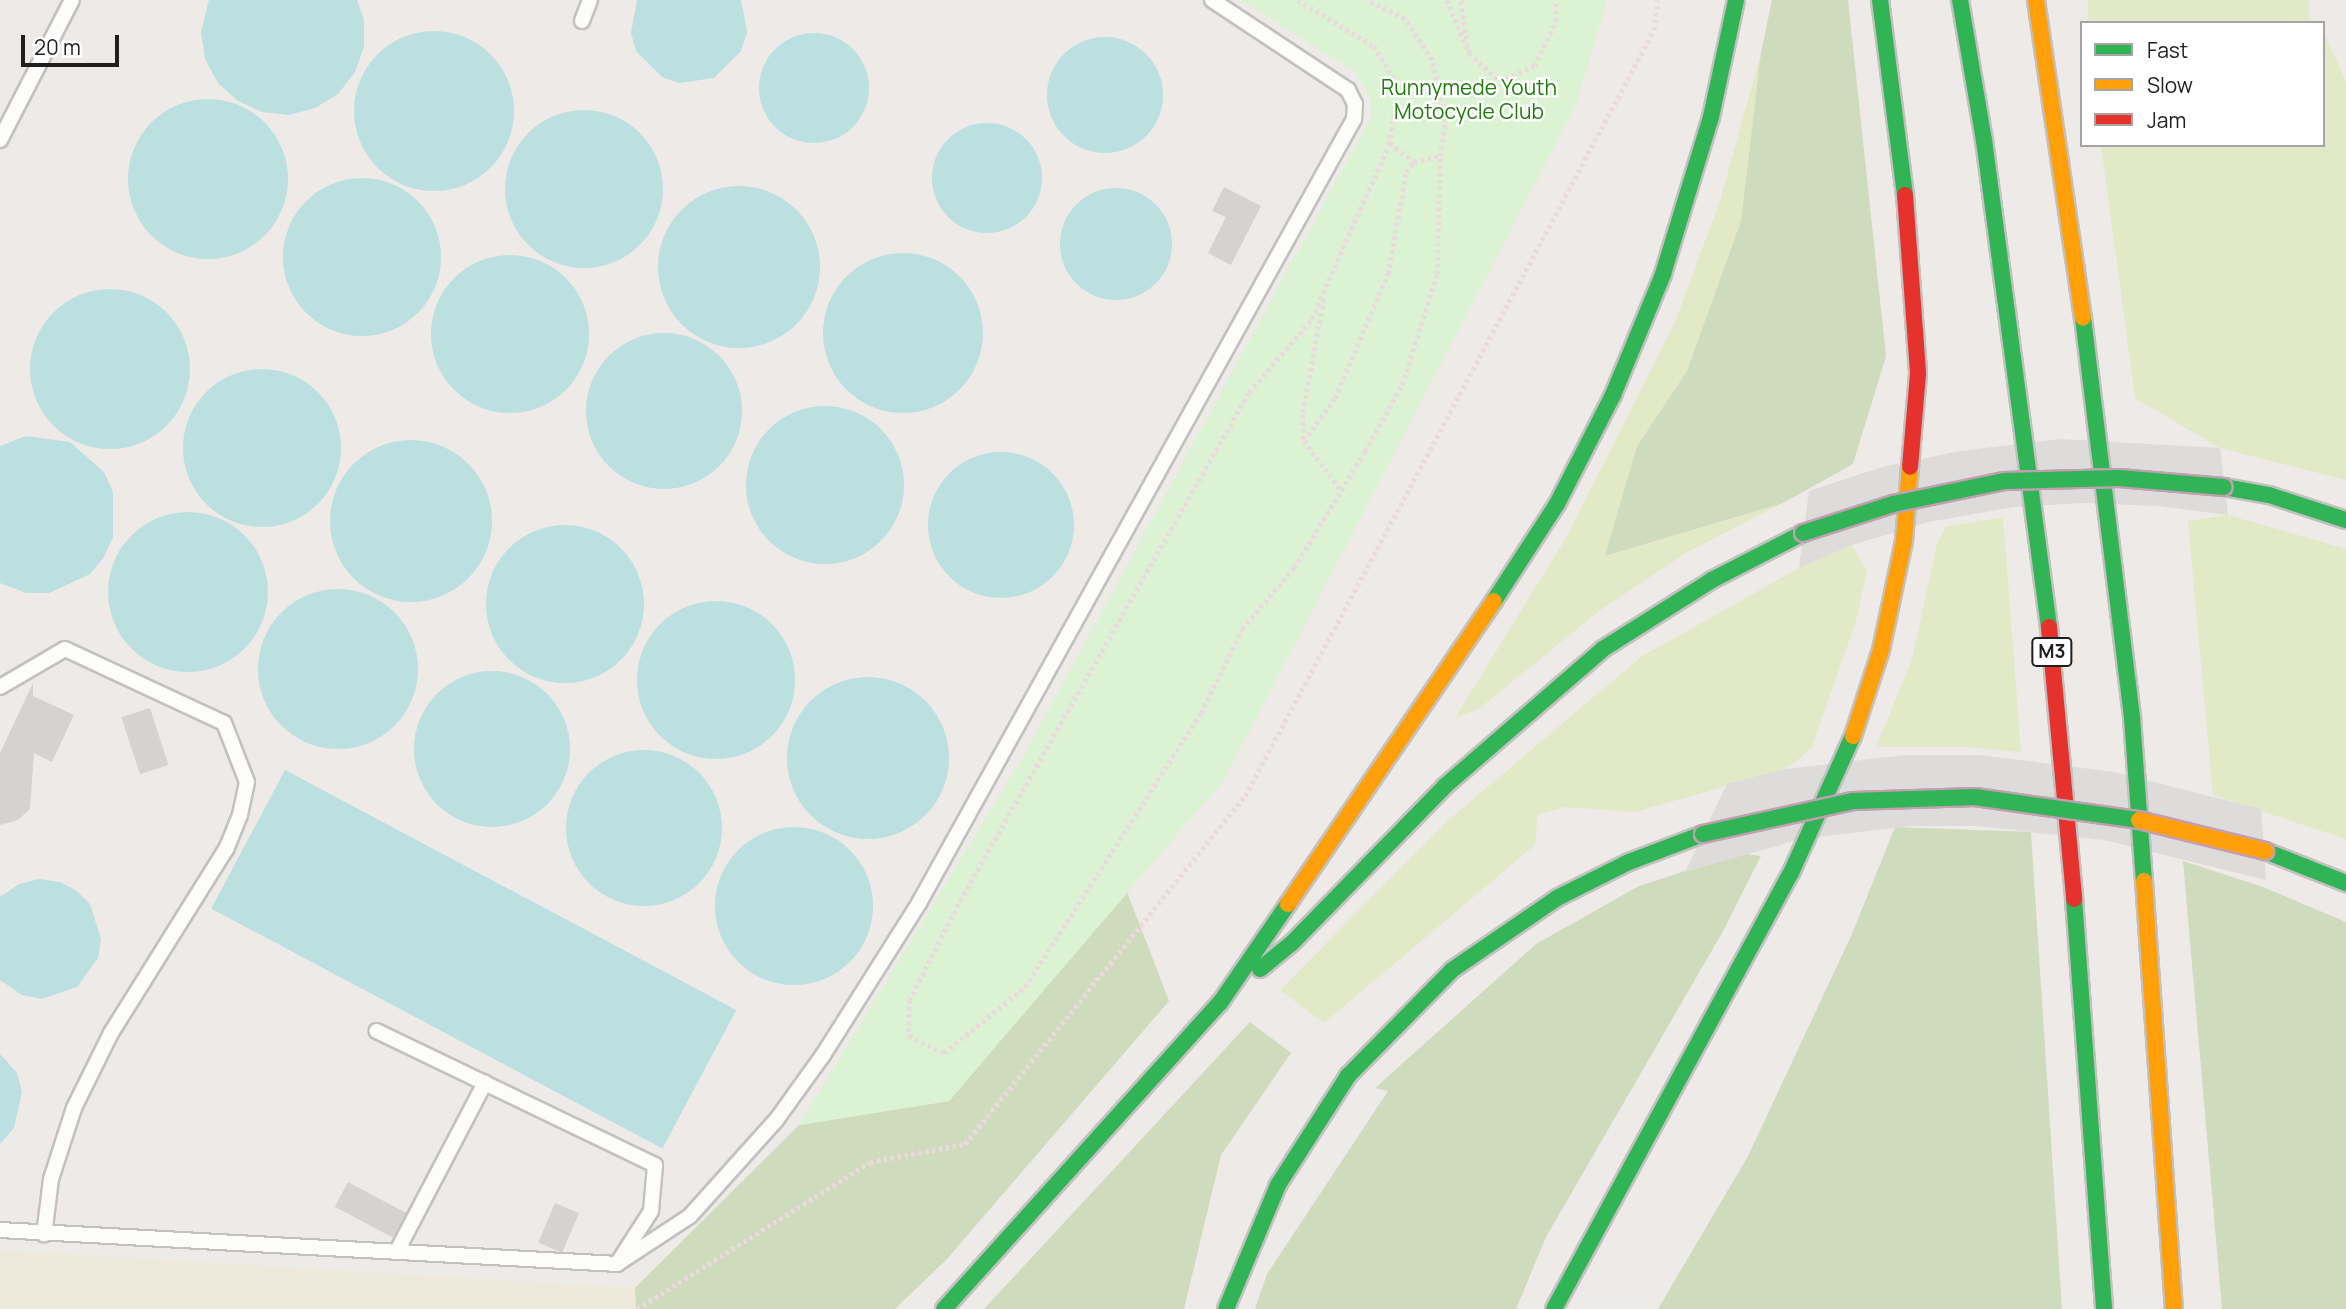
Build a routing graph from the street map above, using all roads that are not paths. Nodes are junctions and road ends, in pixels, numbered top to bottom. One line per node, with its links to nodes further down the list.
1 (72, 0): 9 (lane)
2 (590, 0): 8 (lane)
3 (1212, 0): 19 (lane)
4 (1736, 0): 13 (highway)
5 (1880, 0): 22 (highway)
6 (1960, 0): 23 (highway, M3)
7 (2036, 0): 24 (highway)
8 (582, 21)
9 (0, 141)
10 (2346, 520): 13 (highway, bridge)
11 (0, 687): 17 (lane)
12 (2346, 883): 21 (highway, bridge)
13 (1220, 1003): 20 (highway)
14 (377, 1031): 15 (lane)
15 (485, 1083): 18 (lane); 19 (lane)
16 (0, 1230): 17 (lane)
17 (44, 1236): 18 (lane)
18 (397, 1251): 19 (lane)
19 (617, 1264)
20 (944, 1309)
21 (1226, 1309)
22 (1554, 1309)
23 (2104, 1309)
24 (2174, 1309)

